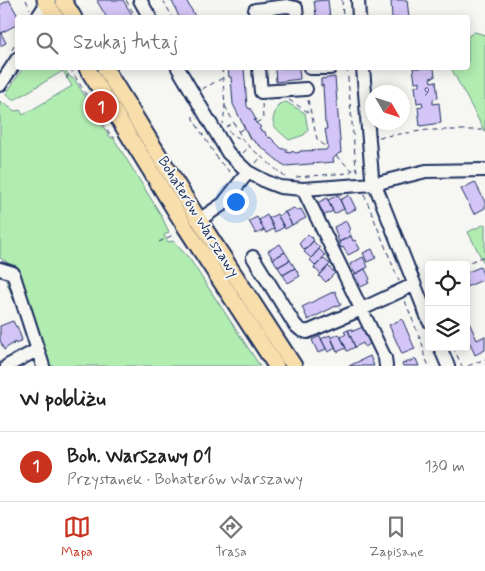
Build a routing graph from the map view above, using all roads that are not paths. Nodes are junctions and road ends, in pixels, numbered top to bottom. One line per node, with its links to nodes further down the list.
1 (140, 0): 6 (street)
2 (358, 0): 9 (street)
3 (53, 6): 4 (street); 5 (main road)
4 (34, 15)
5 (69, 15)
6 (148, 15)
7 (256, 15): 8 (street)
8 (297, 15)
9 (359, 15)
10 (15, 62): 16 (street)
11 (89, 70): 22 (main road, Bohaterów Warszawy)
12 (106, 70): 22 (main road, Bohaterów Warszawy)
13 (179, 70): 18 (street)
14 (260, 70): 17 (street)
15 (363, 70): 20 (street)
16 (0, 85)
17 (306, 89)
18 (252, 167): 21 (street); 22 (street)
19 (485, 170): 20 (street)
20 (374, 184): 21 (street); 25 (street)
21 (303, 189): 26 (street)
22 (193, 224): 32 (main road, Bohaterów Warszawy); 33 (main road, Bohaterów Warszawy)
23 (253, 257): 26 (street)
24 (6, 271): 28 (street)
25 (414, 285): 26 (street); 27 (street)
26 (362, 309): 34 (street)
27 (425, 311)
28 (37, 350): 30 (street); 31 (street)
29 (442, 351): 35 (street)
30 (7, 366)
31 (42, 366)
32 (276, 366)
33 (294, 366)
34 (386, 366)
35 (448, 366)

